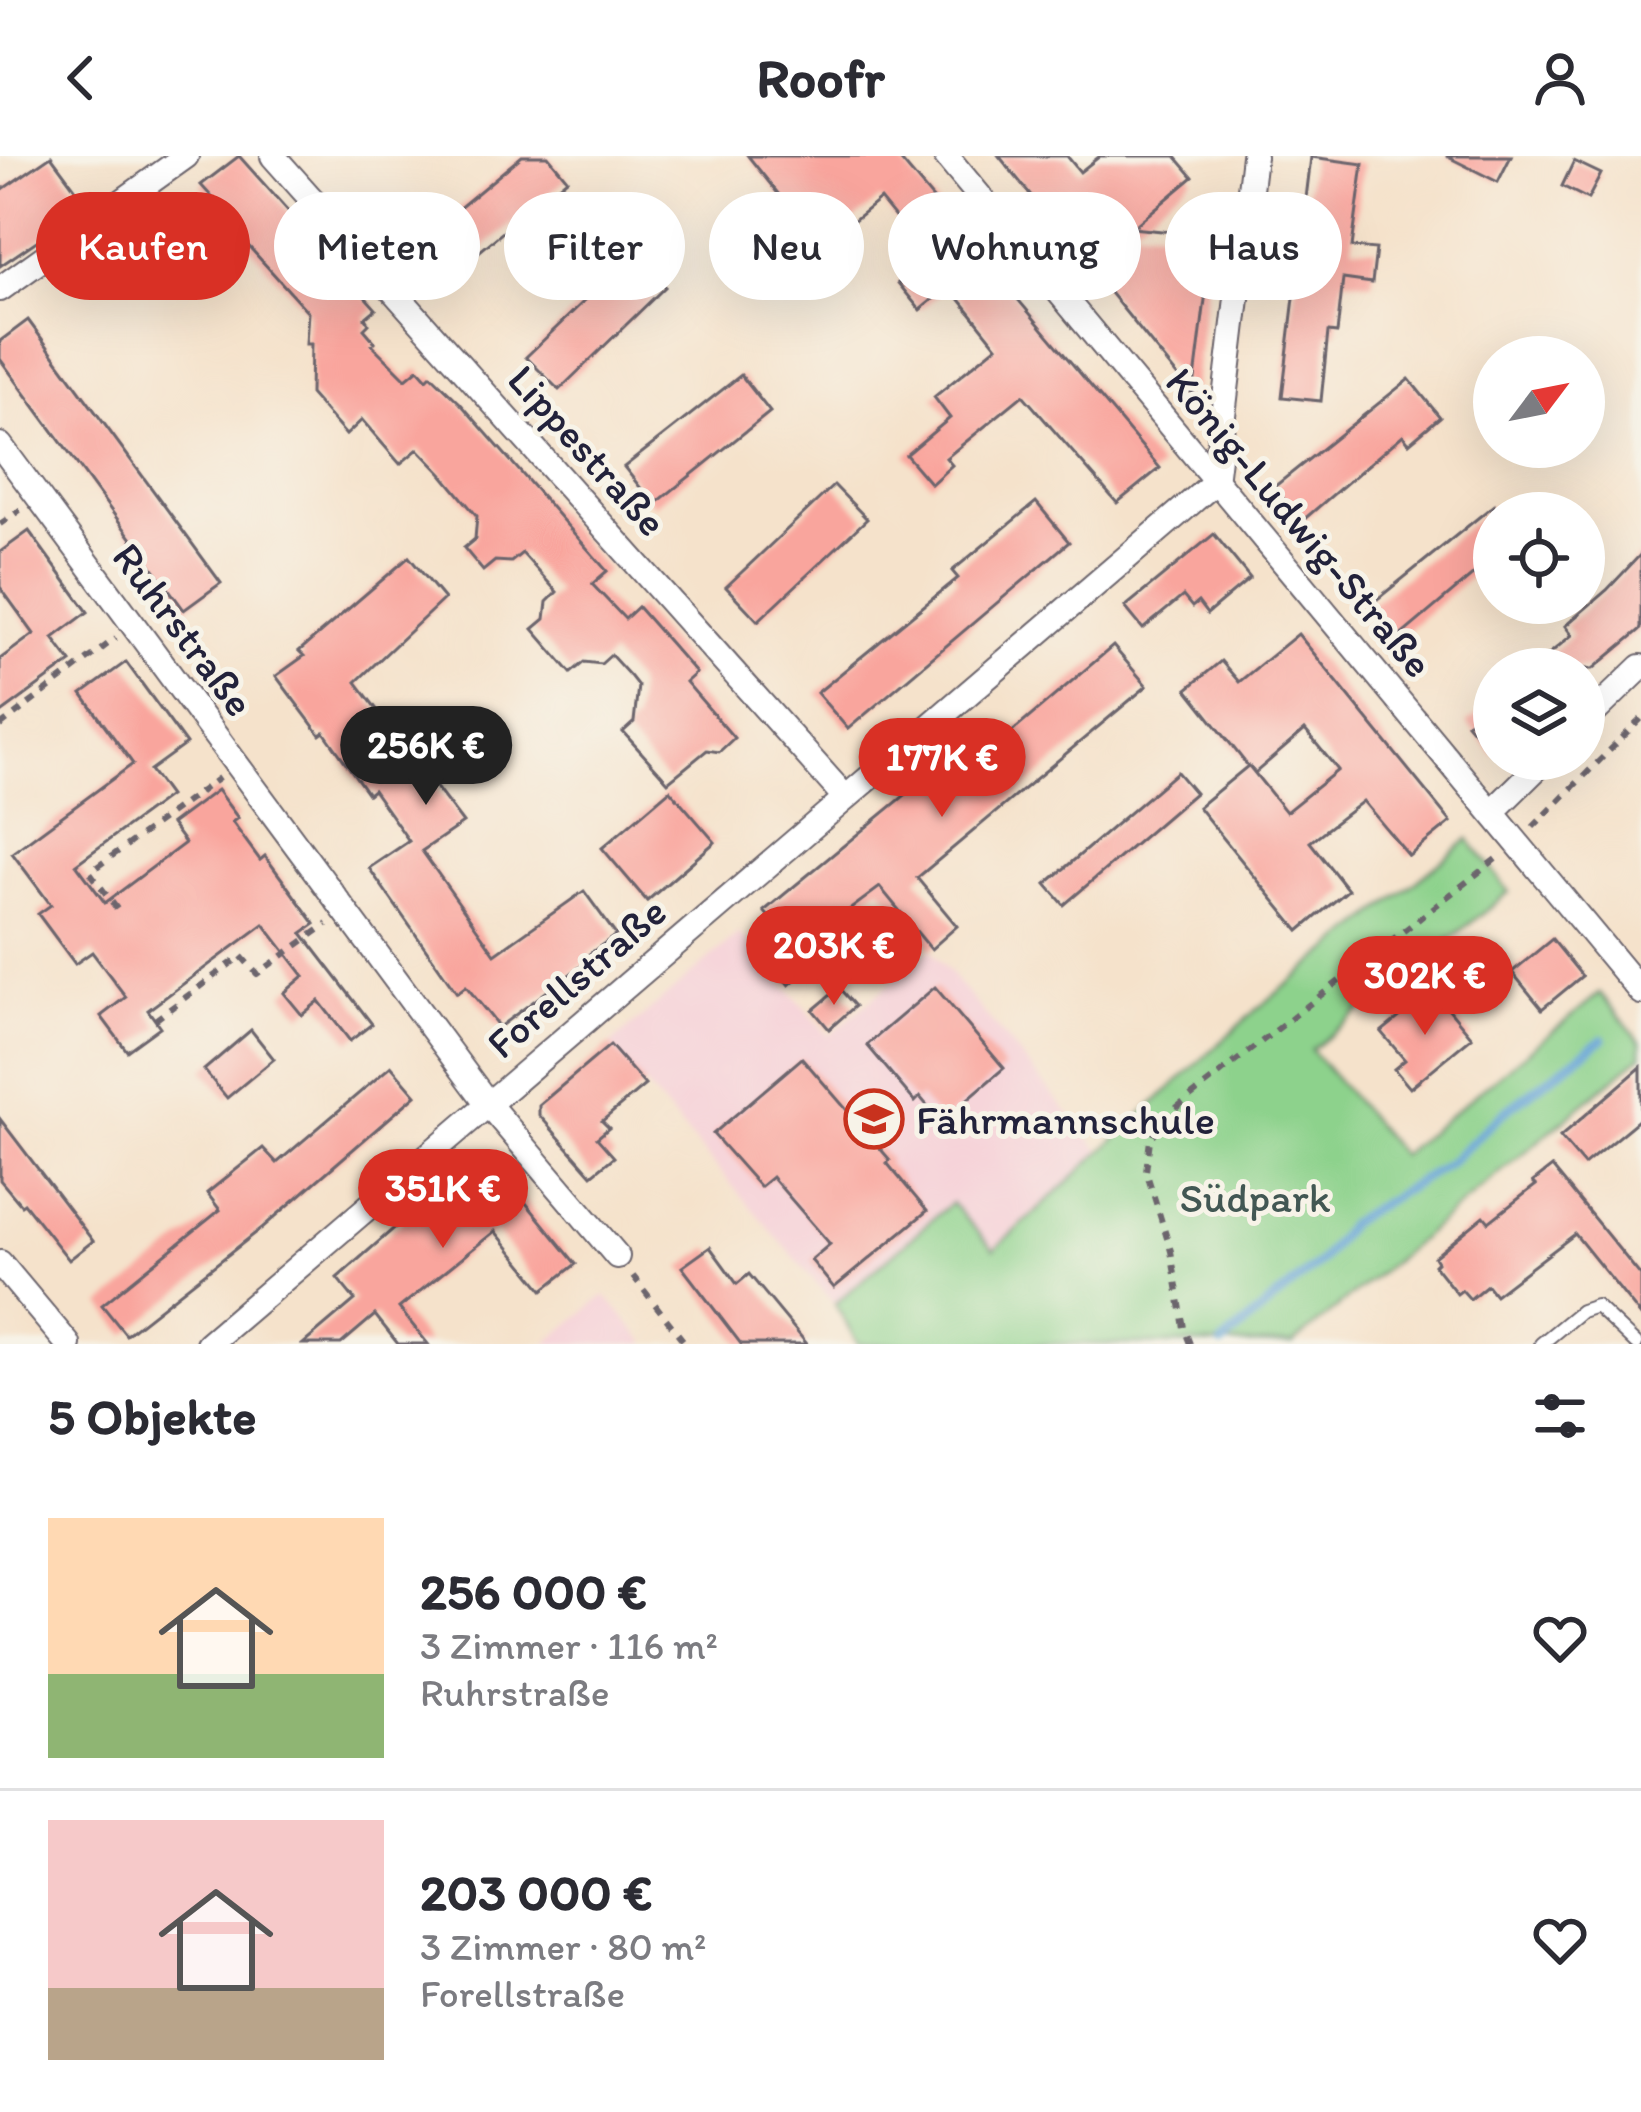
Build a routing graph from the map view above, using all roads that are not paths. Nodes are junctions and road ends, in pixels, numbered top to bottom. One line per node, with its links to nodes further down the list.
1 (186, 156): 5 (street)
2 (273, 156): 11 (street, Lippestraße)
3 (946, 156): 7 (street, König-Ludwig-Straße)
4 (1254, 156): 7 (street)
5 (0, 289)
6 (0, 445): 14 (street, Ruhrstraße)
7 (1215, 482): 11 (street, Forellstraße); 12 (street, König-Ludwig-Straße)
8 (1641, 667): 9 (street)
9 (1605, 702)
10 (1525, 780): 12 (street)
11 (844, 796): 14 (street, Forellstraße)
12 (1492, 812): 13 (street, König-Ludwig-Straße)
13 (1641, 992)
14 (488, 1104): 15 (street, Ruhrstraße); 18 (street, Forellstraße)
15 (617, 1256)
16 (0, 1263): 17 (street)
17 (68, 1344)
18 (208, 1344)
19 (1540, 1344): 20 (lane)
20 (1636, 1344)

